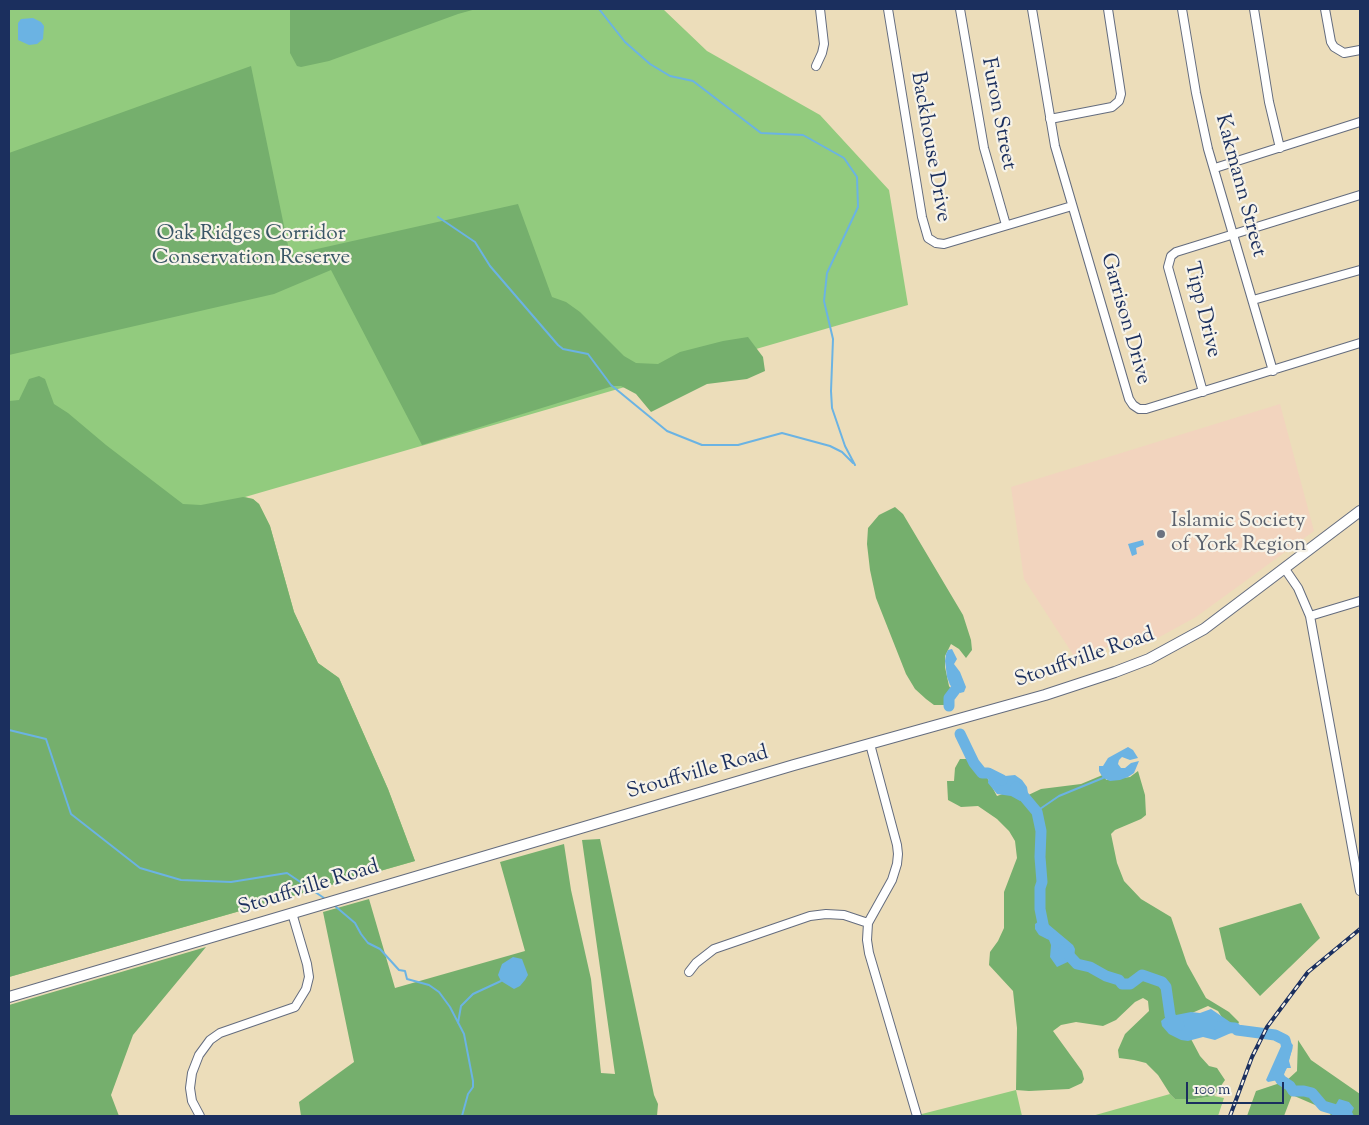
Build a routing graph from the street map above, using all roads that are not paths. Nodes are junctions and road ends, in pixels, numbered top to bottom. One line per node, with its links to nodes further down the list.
1 (820, 9): 10 (street)
2 (888, 9): 17 (street, Backhouse Drive)
3 (960, 9): 17 (street, Furon Street)
4 (1032, 9): 11 (street, Garrison Drive)
5 (1108, 9): 11 (street)
6 (1182, 9): 14 (street, Kakmann Street)
7 (1254, 9): 13 (street)
8 (1326, 9): 9 (street)
9 (1360, 50)
10 (816, 66)
11 (1050, 119): 16 (street, Garrison Drive)
12 (1360, 122): 13 (street)
13 (1280, 148): 14 (street)
14 (1215, 168): 18 (street, Kakmann Street)
15 (1360, 195): 18 (street, Tipp Drive)
16 (1072, 206): 17 (street); 23 (street, Garrison Drive)
17 (1006, 225)
18 (1233, 235): 20 (street, Kakmann Street); 23 (street, Tipp Drive)
19 (1360, 270): 20 (street)
20 (1253, 300): 22 (street, Kakmann Street)
21 (1360, 344): 22 (street, Garrison Drive)
22 (1273, 370): 23 (street, Garrison Drive)
23 (1203, 392)
24 (1360, 511): 25 (main road, Stouffville Road)
25 (1285, 568): 27 (street); 28 (main road, Stouffville Road)
26 (1360, 601): 27 (street)
27 (1310, 616): 29 (street)
28 (870, 744): 30 (main road, Stouffville Road); 31 (street)
29 (1360, 891)
30 (292, 913): 33 (main road, Stouffville Road); 34 (street)
31 (868, 923): 32 (street); 35 (street)
32 (689, 972)
33 (9, 997)
34 (200, 1116)
35 (917, 1116)

